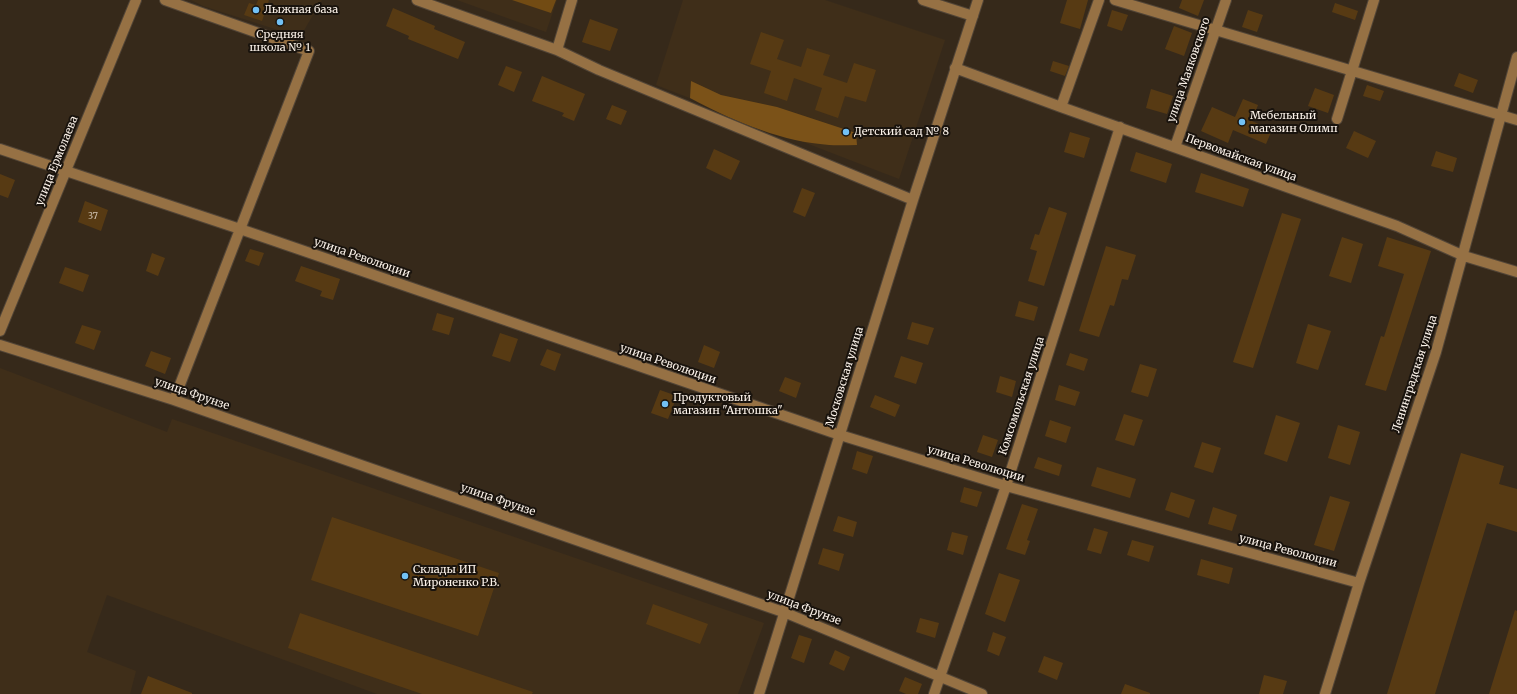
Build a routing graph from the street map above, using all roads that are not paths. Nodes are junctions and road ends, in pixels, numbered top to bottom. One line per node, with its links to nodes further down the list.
1 (136, 0): 24 (street, улица Ермолаева)
2 (165, 0): 26 (street)
3 (417, 0): 13 (street)
4 (572, 0): 13 (street)
5 (923, 0): 11 (street)
6 (978, 0): 11 (street, Московская улица)
7 (1099, 0): 17 (street)
8 (1115, 0): 12 (street)
9 (1226, 0): 12 (street, улица Маяковского)
10 (1374, 0): 16 (street)
11 (973, 16): 15 (street, Московская улица)
12 (1216, 30): 16 (street); 22 (street, улица Маяковского)
13 (557, 50): 25 (street)
14 (1517, 58): 18 (street, Ленинградская улица)
15 (955, 68): 17 (street, Первомайская улица); 25 (street, Московская улица)
16 (1352, 70): 18 (street); 19 (street)
17 (1061, 108): 21 (street, Первомайская улица)
18 (1501, 116): 20 (street); 27 (street, Ленинградская улица)
19 (1336, 119)
20 (1517, 120)
21 (1120, 127): 22 (street, Первомайская улица); 33 (street, Комсомольская улица)
22 (1175, 147): 27 (street, Первомайская улица)
23 (0, 149): 24 (street, улица Революции)
24 (66, 171): 26 (street, улица Революции); 29 (street, улица Ермолаева)
25 (913, 200): 32 (street, Московская улица)
26 (240, 229): 31 (street); 32 (street, улица Революции)
27 (1464, 256): 28 (street, Первомайская улица); 34 (street, Ленинградская улица)
28 (1517, 272)
29 (0, 331)
30 (0, 345): 31 (street, улица Фрунзе)
31 (174, 400): 35 (street, улица Фрунзе)
32 (840, 435): 33 (street, улица Революции); 35 (street, Московская улица)
33 (1006, 486): 34 (street, улица Революции); 36 (street, Комсомольская улица)
34 (1359, 583): 40 (street, Ленинградская улица)
35 (786, 613): 36 (street, улица Фрунзе); 37 (street, Московская улица)
36 (940, 676): 38 (street, Комсомольская улица); 39 (street, улица Фрунзе)
37 (760, 694)
38 (934, 694)
39 (982, 694)
40 (1324, 694)

